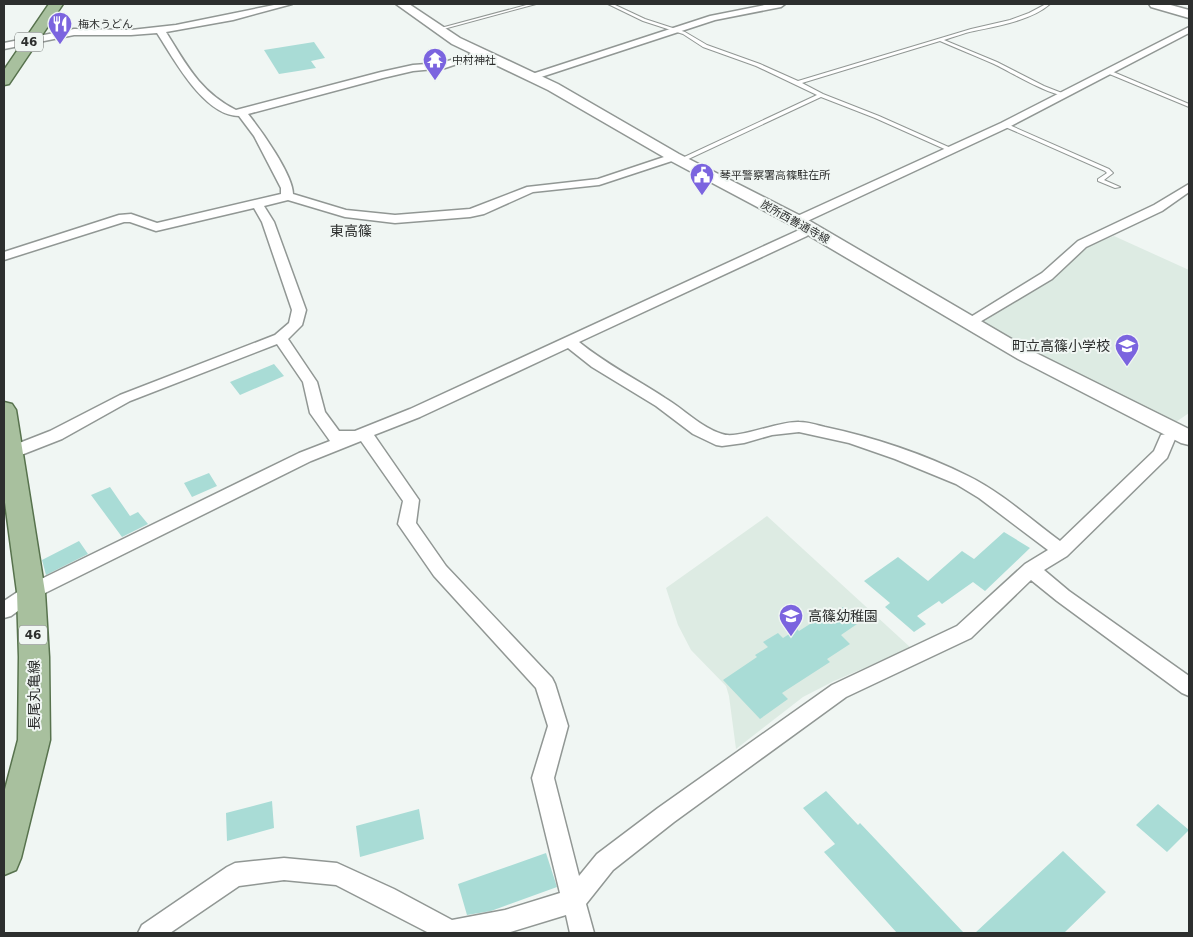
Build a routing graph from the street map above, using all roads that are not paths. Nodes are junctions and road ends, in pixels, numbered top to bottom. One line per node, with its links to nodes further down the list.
1 (56, 4): 14 (main road, 46)
2 (288, 4): 11 (street)
3 (402, 4): 10 (main road, 炭所西善通寺線)
4 (534, 4): 10 (lane)
5 (610, 4): 12 (lane)
6 (781, 4): 12 (street)
7 (1048, 4): 15 (lane)
8 (1155, 4): 9 (main road)
9 (1189, 14)
10 (439, 29): 17 (main road, 炭所西善通寺線)
11 (160, 30): 14 (street); 25 (street)
12 (674, 31): 19 (street); 21 (lane)
13 (1187, 34): 18 (street)
14 (31, 39): 16 (street); 20 (main road, 46)
15 (941, 40): 21 (lane); 23 (lane)
16 (4, 46)
17 (482, 54): 19 (main road, 炭所西善通寺線); 25 (street)
18 (1109, 72): 23 (street); 24 (lane)
19 (532, 77): 28 (main road, 炭所西善通寺線)
20 (4, 81)
21 (798, 83): 22 (lane)
22 (821, 95): 27 (lane); 28 (lane)
23 (1065, 95): 26 (street)
24 (1189, 106)
25 (242, 113): 31 (street)
26 (1005, 125): 27 (street); 29 (lane)
27 (951, 150): 33 (street)
28 (678, 159): 31 (street); 33 (main road, 炭所西善通寺線)
29 (1117, 187)
30 (1189, 187): 35 (street)
31 (287, 196): 32 (street)
32 (257, 204): 34 (street); 36 (street)
33 (800, 227): 35 (main road, 炭所西善通寺線); 37 (street)
34 (4, 256)
35 (968, 323): 40 (main road, 炭所西善通寺線)
36 (280, 338): 39 (street); 41 (street)
37 (570, 342): 39 (street); 42 (street)
38 (4, 410): 41 (main road, 長尾丸亀線 / 46)
39 (364, 433): 44 (street); 48 (street)
40 (1182, 434): 42 (street)
41 (10, 453): 44 (main road, 長尾丸亀線 / 46)
42 (1060, 552): 43 (street)
43 (1031, 569): 46 (street); 48 (street)
44 (30, 592): 45 (street); 47 (main road, 長尾丸亀線 / 46)
45 (4, 611)
46 (1189, 687)
47 (4, 858)
48 (575, 900): 49 (street); 50 (street)
49 (150, 933)
50 (582, 933)

